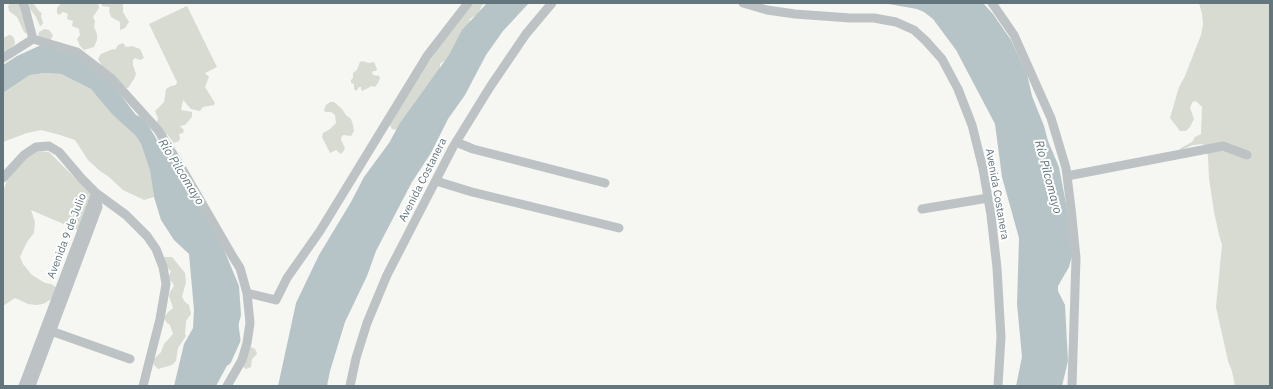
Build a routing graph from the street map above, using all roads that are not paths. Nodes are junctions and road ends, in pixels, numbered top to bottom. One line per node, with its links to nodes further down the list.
1 (23, 3): 6 (street)
2 (468, 3): 18 (street)
3 (552, 3): 8 (street, Avenida Costanera)
4 (743, 3): 15 (street, Avenida Costanera)
5 (992, 3): 10 (street)
6 (33, 39): 7 (street); 18 (street)
7 (3, 58)
8 (456, 142): 12 (street, Avenida Costanera); 13 (street)
9 (1247, 155): 10 (street)
10 (1067, 176): 27 (street)
11 (3, 178): 14 (street)
12 (436, 181): 17 (street); 25 (street, Avenida Costanera)
13 (605, 183)
14 (96, 193): 19 (street, Avenida 9 de Julio); 21 (street, Avenida 9 de Julio); 23 (street)
15 (988, 198): 16 (street); 26 (street, Avenida Costanera)
16 (922, 209)
17 (619, 228)
18 (247, 293): 24 (street)
19 (51, 331): 20 (street); 21 (street, Avenida 9 de Julio)
20 (130, 359)
21 (30, 380): 22 (street, Avenida 9 de Julio)
22 (23, 386)
23 (142, 386)
24 (226, 386)
25 (350, 386)
26 (998, 386)
27 (1072, 386)

